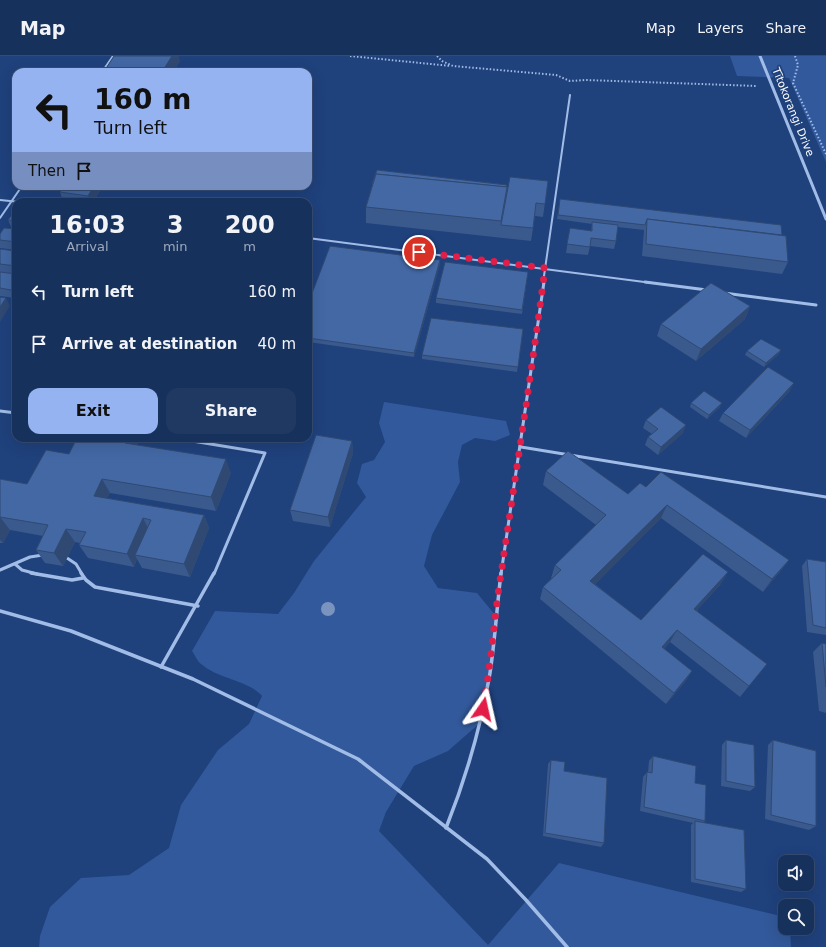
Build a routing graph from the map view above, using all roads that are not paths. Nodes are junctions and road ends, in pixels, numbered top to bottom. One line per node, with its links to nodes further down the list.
1 (113, 56): 3 (lane)
2 (760, 56): 8 (street, Tītokorangi Drive)
3 (105, 68)
4 (570, 95): 10 (lane)
5 (0, 200): 6 (lane)
6 (11, 201): 7 (lane)
7 (0, 218)
8 (826, 219)
9 (312, 239): 10 (lane)
10 (545, 268): 11 (lane); 17 (lane)
11 (708, 290)
12 (723, 292): 13 (lane)
13 (816, 305)
14 (0, 411): 15 (lane)
15 (12, 413)
16 (198, 442): 24 (lane)
17 (520, 447): 18 (lane); 27 (lane)
18 (826, 497)
19 (49, 554): 21 (lane)
20 (67, 558): 23 (lane)
21 (15, 564): 22 (lane); 23 (lane)
22 (0, 570)
23 (83, 578): 24 (lane)
24 (198, 606): 26 (lane)
25 (0, 611): 26 (lane)
26 (161, 667): 27 (lane)
27 (446, 828): 28 (lane)
28 (567, 947)

